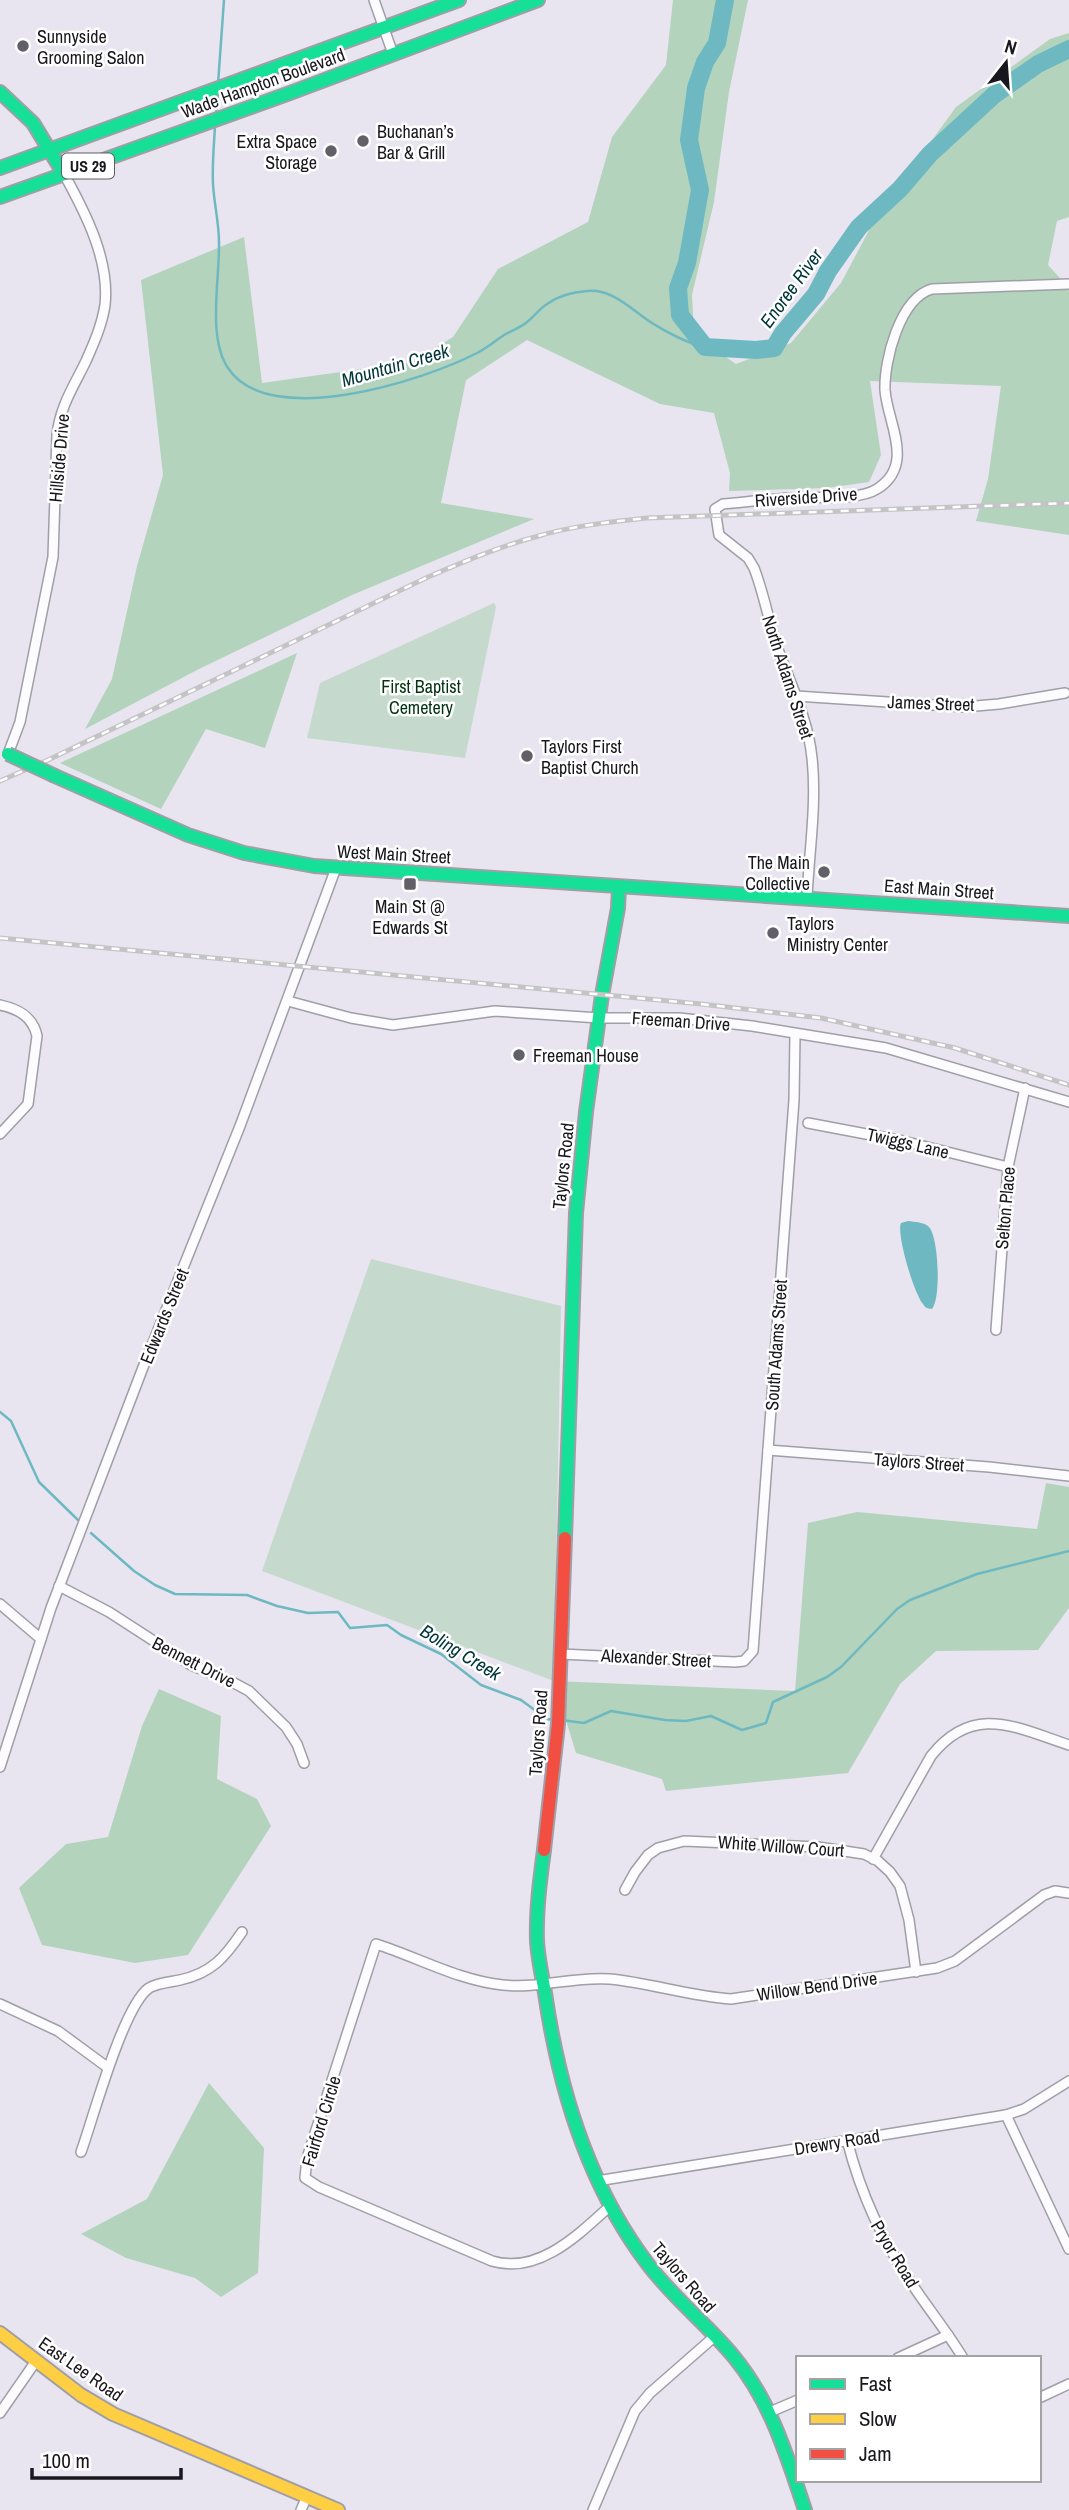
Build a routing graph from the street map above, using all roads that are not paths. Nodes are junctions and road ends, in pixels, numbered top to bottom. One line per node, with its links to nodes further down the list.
1 (374, 0): 4 (street)
2 (459, 0): 4 (street, Wade Hampton Boulevard / US 29)
3 (538, 0): 5 (street, Wade Hampton Boulevard / US 29)
4 (384, 28): 5 (street); 7 (street, Wade Hampton Boulevard / US 29)
5 (393, 54): 9 (street, Wade Hampton Boulevard / US 29)
6 (0, 92): 7 (street)
7 (49, 150): 8 (street, Wade Hampton Boulevard / US 29); 9 (street)
8 (0, 168)
9 (64, 174): 10 (street, Wade Hampton Boulevard / US 29); 15 (street, Hillside Drive)
10 (0, 197)
11 (1069, 284): 12 (street, Riverside Drive)
12 (715, 515): 14 (street, North Adams Street)
13 (1065, 693): 14 (street, James Street)
14 (796, 696): 18 (street, North Adams Street)
15 (4, 752): 16 (street, West Main Street, bridge)
16 (336, 868): 17 (street, West Main Street); 20 (street, Edwards Street)
17 (620, 887): 18 (street, West Main Street); 22 (street, Taylors Road)
18 (807, 898): 19 (street, East Main Street)
19 (1069, 916)
20 (288, 1001): 22 (street, Freeman Drive); 32 (street, Edwards Street)
21 (0, 1005): 27 (street)
22 (599, 1018): 23 (street, Freeman Drive); 35 (street, Taylors Road)
23 (795, 1034): 24 (street, Freeman Drive); 30 (street, South Adams Street)
24 (1025, 1088): 25 (street, Freeman Drive); 28 (street, Selton Place)
25 (1069, 1102)
26 (808, 1123): 28 (street, Twiggs Lane)
27 (0, 1134)
28 (1008, 1167): 29 (street, Selton Place)
29 (996, 1330)
30 (768, 1450): 31 (street, Taylors Street); 36 (street, South Adams Street)
31 (1069, 1476)
32 (59, 1586): 34 (street, Edwards Street); 38 (street, Bennett Drive)
33 (0, 1604): 34 (street)
34 (40, 1639): 39 (street, Edwards Street)
35 (560, 1654): 36 (street, Alexander Street); 45 (street, Taylors Road)
36 (750, 1656)
37 (1069, 1745): 40 (street)
38 (304, 1763)
39 (0, 1767)
40 (873, 1858): 41 (street, White Willow Court); 44 (street)
41 (625, 1890)
42 (1068, 1893): 44 (street, Willow Bend Drive)
43 (242, 1932): 47 (street)
44 (916, 1972): 45 (street, Willow Bend Drive)
45 (543, 1984): 52 (street, Taylors Road); 53 (street, Fairford Circle)
46 (0, 2004): 47 (street)
47 (107, 2067): 51 (street)
48 (1069, 2081): 49 (street, Drewry Road)
49 (1006, 2115): 50 (street, Drewry Road); 54 (street)
50 (847, 2140): 52 (street, Drewry Road); 56 (street, Pryor Road)
51 (81, 2152)
52 (597, 2182): 53 (street, Taylors Road)
53 (609, 2207): 57 (street, Taylors Road)
54 (1069, 2249)
55 (0, 2333): 60 (street, East Lee Road)
56 (948, 2335): 58 (street); 59 (street, Pryor Road)
57 (714, 2337): 64 (street, Taylors Road); 71 (street)
58 (902, 2356)
59 (962, 2356)
60 (36, 2361): 65 (street); 68 (street, East Lee Road)
61 (1069, 2384): 62 (street)
62 (1041, 2397)
63 (796, 2401): 64 (street)
64 (770, 2412): 66 (street, Taylors Road)
65 (0, 2413)
66 (796, 2482)
67 (796, 2482): 72 (street, Taylors Road)
68 (307, 2496): 69 (street); 70 (street, East Lee Road)
69 (301, 2510)
70 (338, 2510)
71 (593, 2510)
72 (806, 2510)

